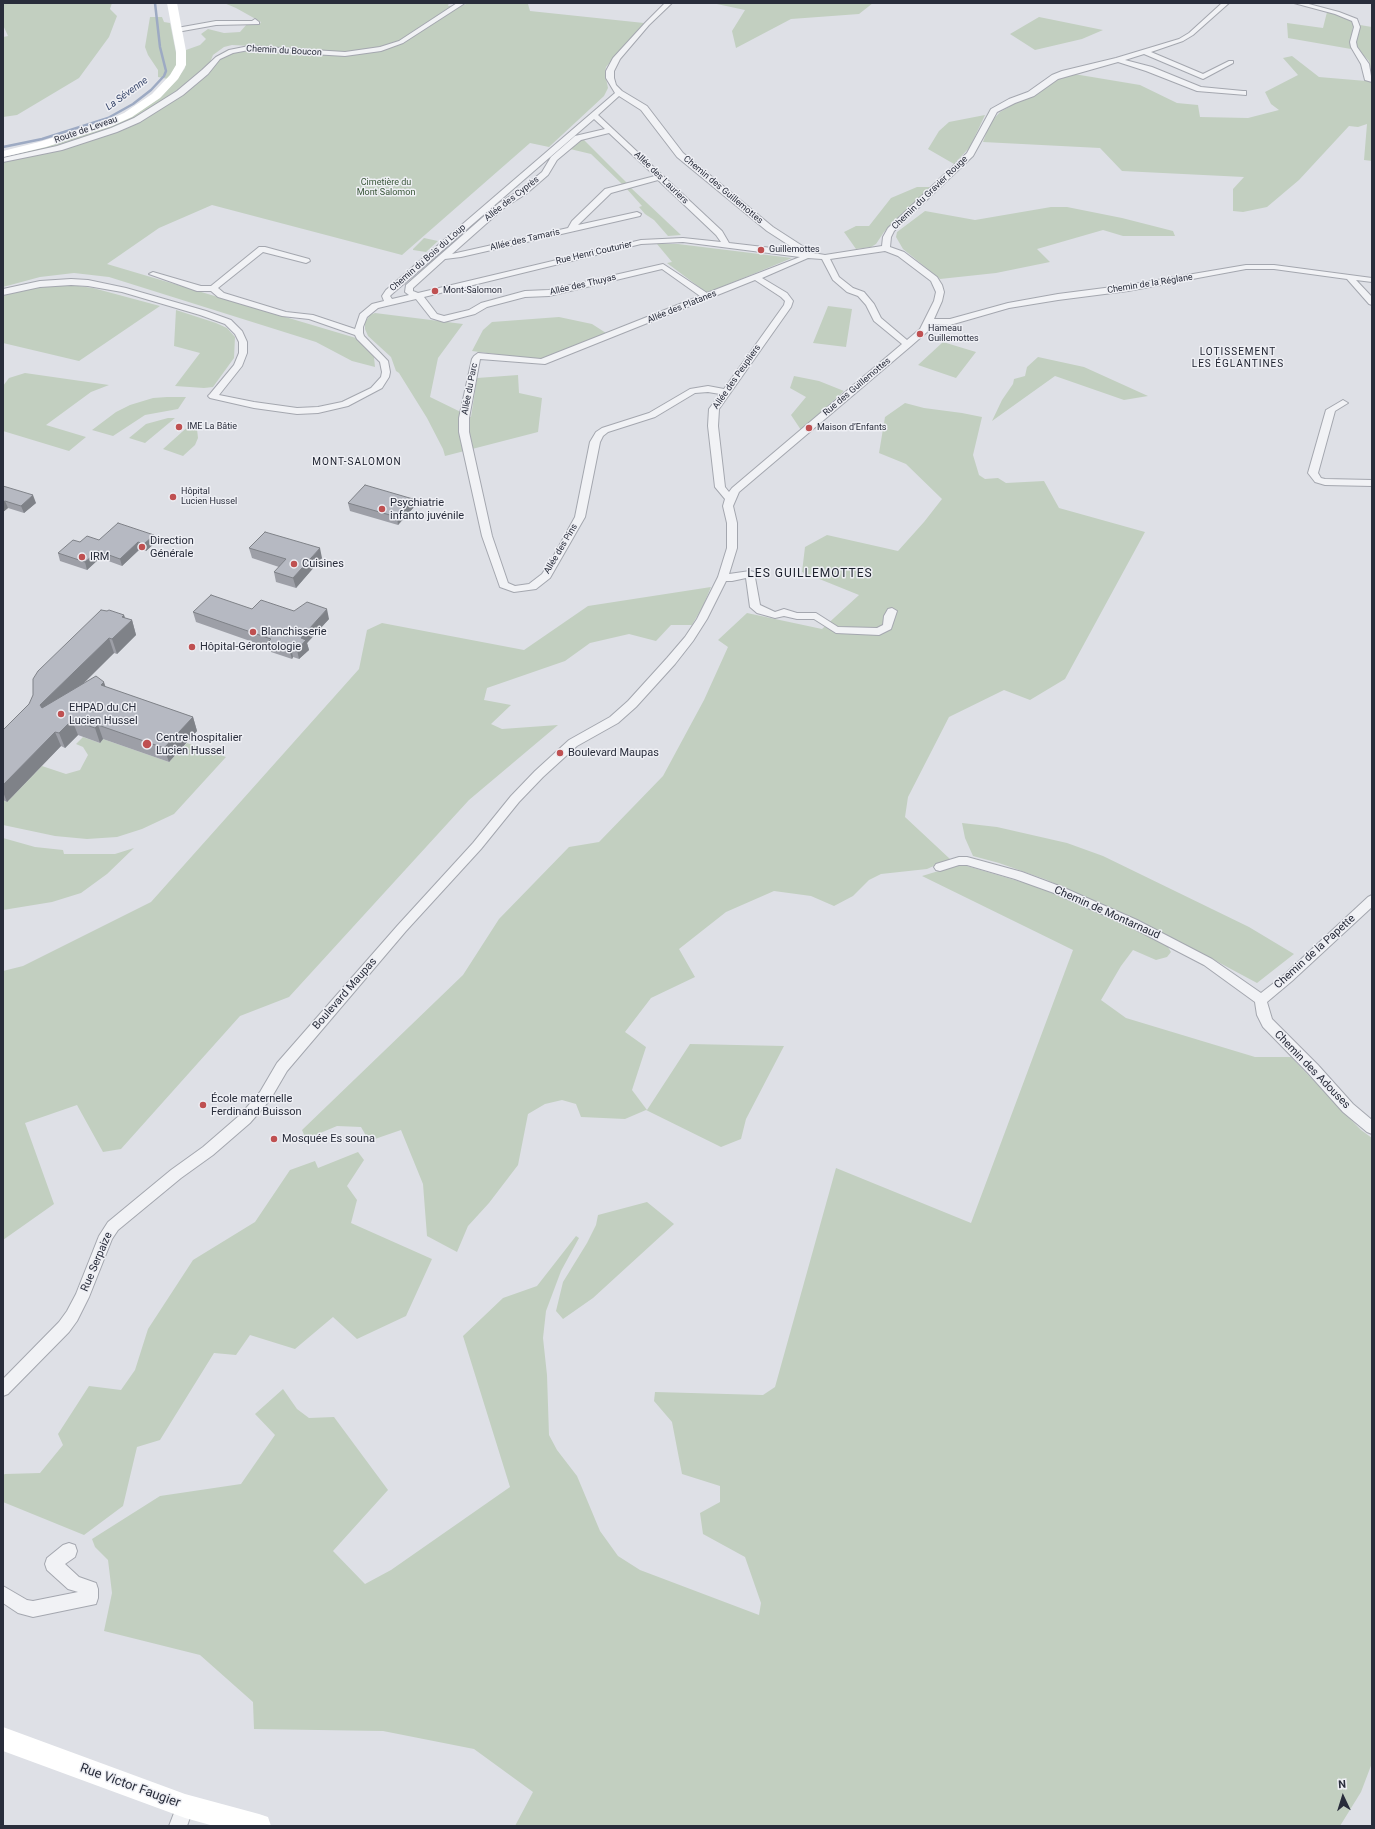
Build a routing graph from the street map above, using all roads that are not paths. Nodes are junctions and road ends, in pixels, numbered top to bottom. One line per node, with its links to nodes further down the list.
1 (172, 3): 9 (street, Route de Leveau)
2 (451, 3): 7 (street)
3 (462, 3): 7 (street, Chemin du Boucon)
4 (669, 3): 14 (street)
5 (1226, 3): 10 (street, Chemin du Gravier Rouge)
6 (1297, 3): 13 (street)
7 (449, 11): 19 (street, Chemin du Boucon)
8 (255, 21): 9 (street)
9 (177, 30): 18 (street, Route de Leveau)
10 (1145, 52): 11 (street, Chemin du Gravier Rouge); 12 (street)
11 (1118, 60): 15 (street); 24 (street, Chemin du Gravier Rouge)
12 (1231, 62)
13 (1369, 80)
14 (619, 93): 16 (street, Chemin du Bois du Loup); 25 (street, Chemin des Guillemottes)
15 (1242, 93)
16 (591, 116): 17 (street, Allée des Lauriers); 37 (street, Chemin du Bois du Loup)
17 (610, 130): 20 (street, Allée des Lauriers); 26 (street, Allée des Cyprès)
18 (3, 154)
19 (3, 160)
20 (660, 177): 22 (street, Allée des Tamaris); 23 (street, Allée des Lauriers)
21 (637, 214): 22 (street)
22 (571, 230): 26 (street, Allée des Tamaris)
23 (724, 245): 25 (street, Rue Henri Couturier); 35 (street, Rue Henri Couturier)
24 (886, 248): 27 (street); 39 (street, Rue des Guillemottes)
25 (804, 255): 27 (street); 31 (street, Allée des Platanes)
26 (443, 257): 35 (street, Allée des Cyprès)
27 (825, 257): 41 (street)
28 (306, 261): 33 (street)
29 (153, 274): 33 (street)
30 (1350, 277): 32 (street, Chemin de la Réglane); 38 (street); 39 (street, Chemin de la Réglane)
31 (755, 278): 36 (street, Allée des Platanes); 43 (street, Allée des Peupliers)
32 (1372, 280)
33 (213, 288): 40 (street)
34 (3, 292): 40 (street)
35 (414, 295): 36 (street, Allée des Thuyas); 37 (street, Rue Henri Couturier)
36 (707, 297): 42 (street, Allée des Platanes)
37 (388, 301): 40 (street, Chemin du Bois du Loup)
38 (1372, 302)
39 (929, 321): 41 (street, Rue des Guillemottes)
40 (359, 333)
41 (908, 344): 47 (street, Rue des Guillemottes)
42 (558, 357): 45 (street, Allée du Parc)
43 (725, 392): 45 (street, Allée des Pins); 47 (street, Allée des Peupliers)
44 (1343, 403): 46 (street)
45 (470, 456)
46 (1372, 483)
47 (730, 499): 48 (street)
48 (723, 577): 49 (street); 54 (street, Boulevard Maupas)
49 (892, 611)
50 (940, 867): 52 (street, Chemin de Montarnaud)
51 (1372, 900): 52 (street, Chemin de la Papette)
52 (1261, 1003): 53 (street, Chemin des Adouses)
53 (1372, 1128)
54 (208, 1151): 55 (street, Rue Serpaize)
55 (3, 1389)
56 (69, 1551): 57 (street)
57 (3, 1594)
58 (3, 1739): 59 (street, Rue Victor Faugier)
59 (181, 1816): 60 (street, Rue Victor Faugier)
60 (259, 1826)

